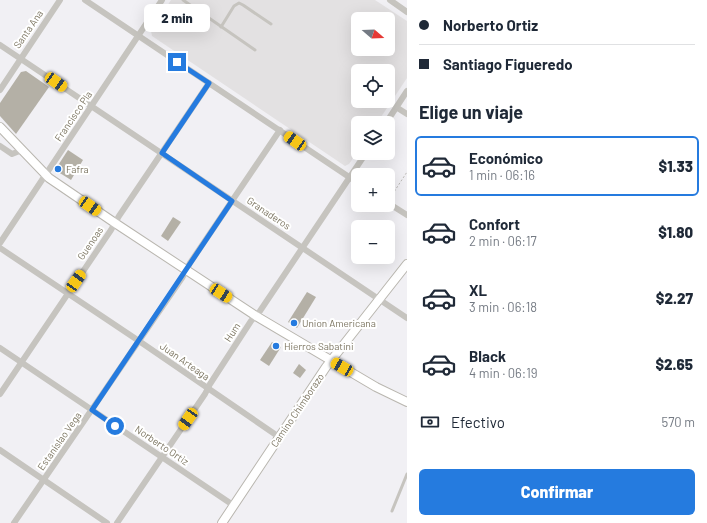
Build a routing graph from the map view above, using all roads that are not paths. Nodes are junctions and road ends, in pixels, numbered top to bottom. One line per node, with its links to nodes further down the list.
1 (60, 0): 12 (street, Santa Ana)
2 (85, 0): 9 (street)
3 (162, 0): 9 (street, Francisco Pla)
4 (183, 0): 8 (lane)
5 (390, 0): 6 (street)
6 (407, 12)
7 (271, 24): 8 (lane)
8 (221, 27): 11 (lane)
9 (138, 36): 13 (street); 16 (street, Francisco Pla)
10 (0, 45): 12 (street, Granaderos)
11 (255, 50)
12 (21, 58): 14 (street, Santa Ana); 16 (street, Granaderos)
13 (209, 83): 21 (street); 24 (street, Guenoas)
14 (0, 90)
15 (407, 91): 17 (street)
16 (91, 106): 24 (street, Granaderos); 26 (street, Francisco Pla)
17 (396, 107): 18 (street); 19 (street)
18 (407, 114)
19 (390, 116)
20 (0, 126): 23 (main road)
21 (280, 130): 27 (street); 28 (street, Estanislao Vega)
22 (0, 146): 23 (street)
23 (22, 150): 26 (main road)
24 (162, 153): 28 (street, Granaderos); 31 (street, Guenoas)
25 (361, 160): 27 (street, Hum)
26 (45, 175): 31 (main road); 32 (street, Francisco Pla)
27 (350, 177): 34 (street, Hum)
28 (232, 201): 34 (street, Granaderos); 36 (street, Estanislao Vega)
29 (395, 207): 30 (street)
30 (407, 216)
31 (115, 223): 36 (main road); 37 (street, Guenoas)
32 (0, 243)
33 (0, 248): 37 (street, Juan Arteaga)
34 (302, 248): 38 (street, Granaderos); 39 (street, Hum)
35 (407, 264): 38 (main road, Camino Chimborazo)
36 (186, 271): 39 (main road); 41 (street, Estanislao Vega)
37 (67, 294): 41 (street, Juan Arteaga); 44 (street, Guenoas)
38 (379, 299): 40 (street, Granaderos); 43 (main road, Camino Chimborazo)
39 (256, 316): 43 (main road); 45 (street, Hum)
40 (407, 318)
41 (139, 341): 45 (street, Juan Arteaga); 48 (street, Estanislao Vega)
42 (0, 348): 44 (street, Norberto Ortiz)
43 (331, 361): 47 (main road); 49 (main road, Camino Chimborazo)
44 (21, 363): 46 (street, Guenoas); 48 (street, Norberto Ortiz)
45 (208, 388): 49 (street, Juan Arteaga); 51 (street, Hum)
46 (0, 394)
47 (407, 402)
48 (92, 410): 51 (street, Norberto Ortiz); 53 (street, Estanislao Vega)
49 (279, 437): 54 (main road, Camino Chimborazo)
50 (0, 450): 53 (street)
51 (162, 457): 54 (street, Norberto Ortiz); 58 (street, Hum)
52 (407, 474): 55 (lane)
53 (44, 479): 56 (street, Estanislao Vega); 57 (street)
54 (233, 506): 59 (main road, Camino Chimborazo)
55 (392, 511)
56 (14, 523)
57 (107, 523)
58 (117, 523)
59 (222, 523)

